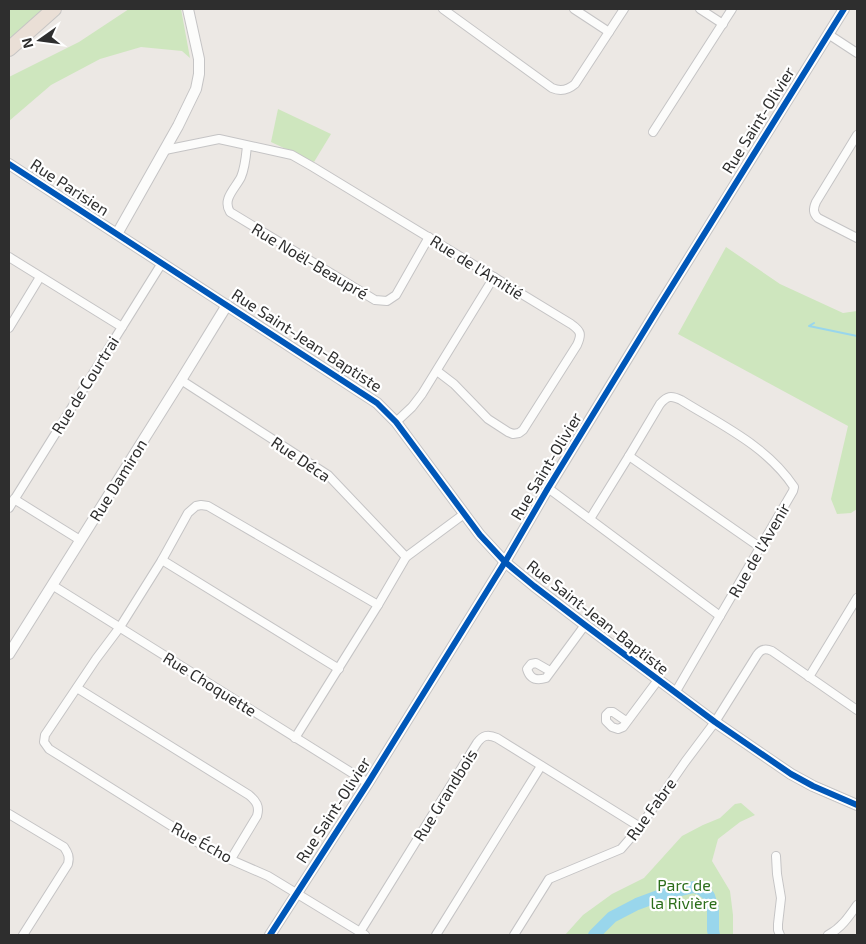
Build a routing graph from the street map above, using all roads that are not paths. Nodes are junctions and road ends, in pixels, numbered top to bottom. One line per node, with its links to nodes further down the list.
1 (54, 9): 12 (highway)
2 (188, 9): 18 (street)
3 (443, 9): 10 (street)
4 (574, 9): 10 (street)
5 (624, 9): 10 (street)
6 (700, 9): 9 (street)
7 (732, 9): 9 (street)
8 (844, 9): 11 (street, Rue Saint-Olivier)
9 (723, 24): 14 (street)
10 (609, 32)
11 (828, 34): 13 (street); 34 (street, Rue Saint-Olivier)
12 (9, 49)
13 (857, 53)
14 (653, 132)
15 (857, 135): 17 (street)
16 (247, 146): 18 (street, Rue de l'Amitié); 21 (street, Rue de l'Amitié); 21 (street, Rue Noël-Beaupré)
17 (854, 146): 22 (street)
18 (165, 150): 20 (street)
19 (9, 164): 20 (street, Rue Parisien)
20 (117, 234): 24 (street, Rue Saint-Jean-Baptiste)
21 (428, 237): 26 (street, Rue de l'Amitié)
22 (857, 238)
23 (9, 257): 25 (street)
24 (162, 263): 27 (street, Rue Saint-Jean-Baptiste); 28 (street, Rue de Courtrai)
25 (40, 277): 28 (street); 29 (street)
26 (494, 277): 30 (street); 30 (street, Rue de l'Amitié)
27 (227, 305): 31 (street, Rue Damiron); 32 (street, Rue Saint-Jean-Baptiste)
28 (122, 327): 35 (street, Rue de Courtrai)
29 (9, 328)
30 (437, 371): 32 (street)
31 (181, 380): 39 (street, Rue Damiron); 41 (street, Rue Déca)
32 (396, 422): 37 (street, Rue Saint-Jean-Baptiste)
33 (629, 456): 38 (street, Rue de l'Avenir); 40 (street); 40 (street, Rue de l'Avenir)
34 (548, 488): 38 (street); 43 (street, Rue Saint-Olivier)
35 (14, 499): 36 (street, Rue de Courtrai); 39 (street)
36 (9, 508)
37 (464, 514): 41 (street); 43 (street, Rue Saint-Jean-Baptiste)
38 (590, 519): 47 (street)
39 (80, 540): 44 (street, Rue Damiron)
40 (761, 548): 47 (street, Rue de l'Avenir)
41 (406, 557): 46 (street)
42 (162, 560): 46 (street); 49 (street); 51 (street)
43 (505, 562): 48 (street, Rue Saint-Jean-Baptiste); 62 (street, Rue Saint-Olivier)
44 (52, 585): 49 (street, Rue Choquette); 50 (street, Rue Damiron)
45 (857, 598): 53 (street)
46 (378, 604): 51 (street)
47 (720, 616): 56 (street, Rue de l'Avenir)
48 (585, 625): 52 (street); 54 (street, Rue Saint-Jean-Baptiste)
49 (120, 628): 55 (street); 60 (street, Rue Choquette)
50 (9, 654)
51 (339, 669): 60 (street)
52 (550, 672)
53 (809, 677): 57 (street); 59 (street, Rue Fabre)
54 (658, 680): 56 (street, Rue Saint-Jean-Baptiste); 58 (street)
55 (78, 688): 67 (street); 67 (street, Rue Écho)
56 (675, 693): 59 (street, Rue Saint-Jean-Baptiste)
57 (857, 710)
58 (626, 721)
59 (714, 722): 63 (street, Rue Saint-Jean-Baptiste); 65 (street, Rue Fabre)
60 (295, 738): 62 (street, Rue Choquette)
61 (541, 766): 65 (street, Rue Grandbois); 70 (street, Rue Grandbois); 73 (street)
62 (368, 783): 68 (street, Rue Saint-Olivier)
63 (857, 806)
64 (9, 814): 71 (street)
65 (640, 827): 74 (street, Rue Fabre)
66 (776, 856): 75 (street)
67 (231, 859): 68 (street, Rue Écho)
68 (296, 893): 70 (street, Rue Écho); 72 (street, Rue Saint-Olivier)
69 (857, 906): 76 (street)
70 (363, 934)
71 (23, 935)
72 (270, 935)
73 (436, 935)
74 (514, 935)
75 (780, 935)
76 (828, 935)

